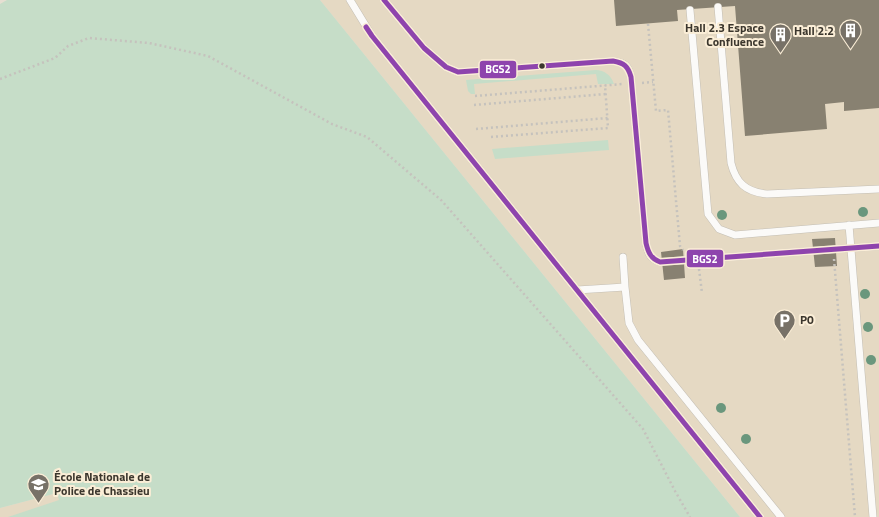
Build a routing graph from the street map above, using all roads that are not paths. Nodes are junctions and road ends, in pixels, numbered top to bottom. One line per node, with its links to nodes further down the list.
1 (350, 0): 12 (lane)
2 (384, 0): 9 (lane)
3 (718, 8): 5 (lane)
4 (690, 10): 7 (lane)
5 (879, 189)
6 (879, 223): 7 (lane)
7 (849, 225): 9 (lane)
8 (879, 246): 9 (lane)
9 (851, 248): 15 (lane)
10 (622, 257): 11 (lane)
11 (625, 287): 12 (lane); 14 (lane)
12 (577, 290): 13 (lane)
13 (760, 517)
14 (781, 517)
15 (873, 517)

